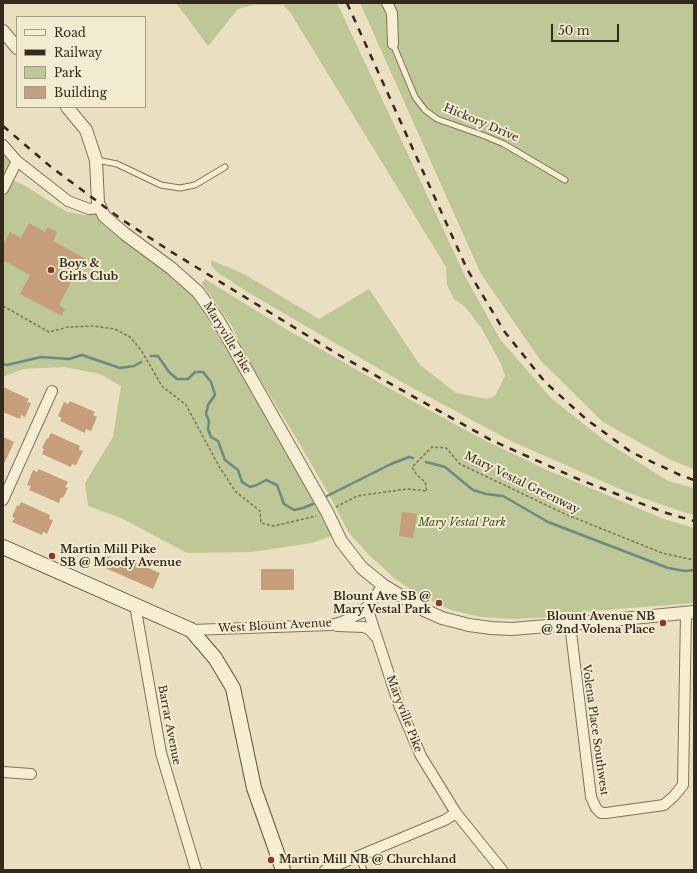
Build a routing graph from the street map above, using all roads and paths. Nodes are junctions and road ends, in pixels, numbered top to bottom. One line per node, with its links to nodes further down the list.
1 (387, 3): 3 (street, Hickory Drive)
2 (3, 31): 4 (street)
3 (393, 44): 10 (lane, Hickory Drive)
4 (16, 47)
5 (68, 108): 7 (street)
6 (3, 145): 8 (street)
7 (96, 160): 9 (lane); 12 (street)
8 (17, 161): 11 (street); 12 (street)
9 (225, 166)
10 (565, 180)
11 (3, 188)
12 (100, 208): 16 (street, Maryville Pike)
13 (3, 306): 16 (path)
14 (52, 391): 15 (street)
15 (3, 500)
16 (327, 512): 18 (path, Mary Vestal Greenway); 19 (street, Maryville Pike)
17 (3, 547): 20 (main road)
18 (694, 560)
19 (383, 585): 21 (street, West Blount Avenue); 23 (street)
20 (135, 605): 25 (main road); 31 (street, Barrar Avenue)
21 (367, 607): 24 (street, West Blount Avenue); 26 (street, Maryville Pike)
22 (690, 612): 23 (street); 23 (street, Volena Place Southwest)
23 (570, 624)
24 (331, 625): 25 (street, West Blount Avenue); 26 (street)
25 (190, 630): 32 (main road)
26 (378, 641): 29 (street, Maryville Pike)
27 (3, 772): 28 (street)
28 (31, 774)
29 (456, 813): 30 (street); 35 (street, Maryville Pike)
30 (358, 857): 33 (street); 34 (lane)
31 (196, 870)
32 (284, 870)
33 (325, 870)
34 (364, 870)
35 (502, 870)

